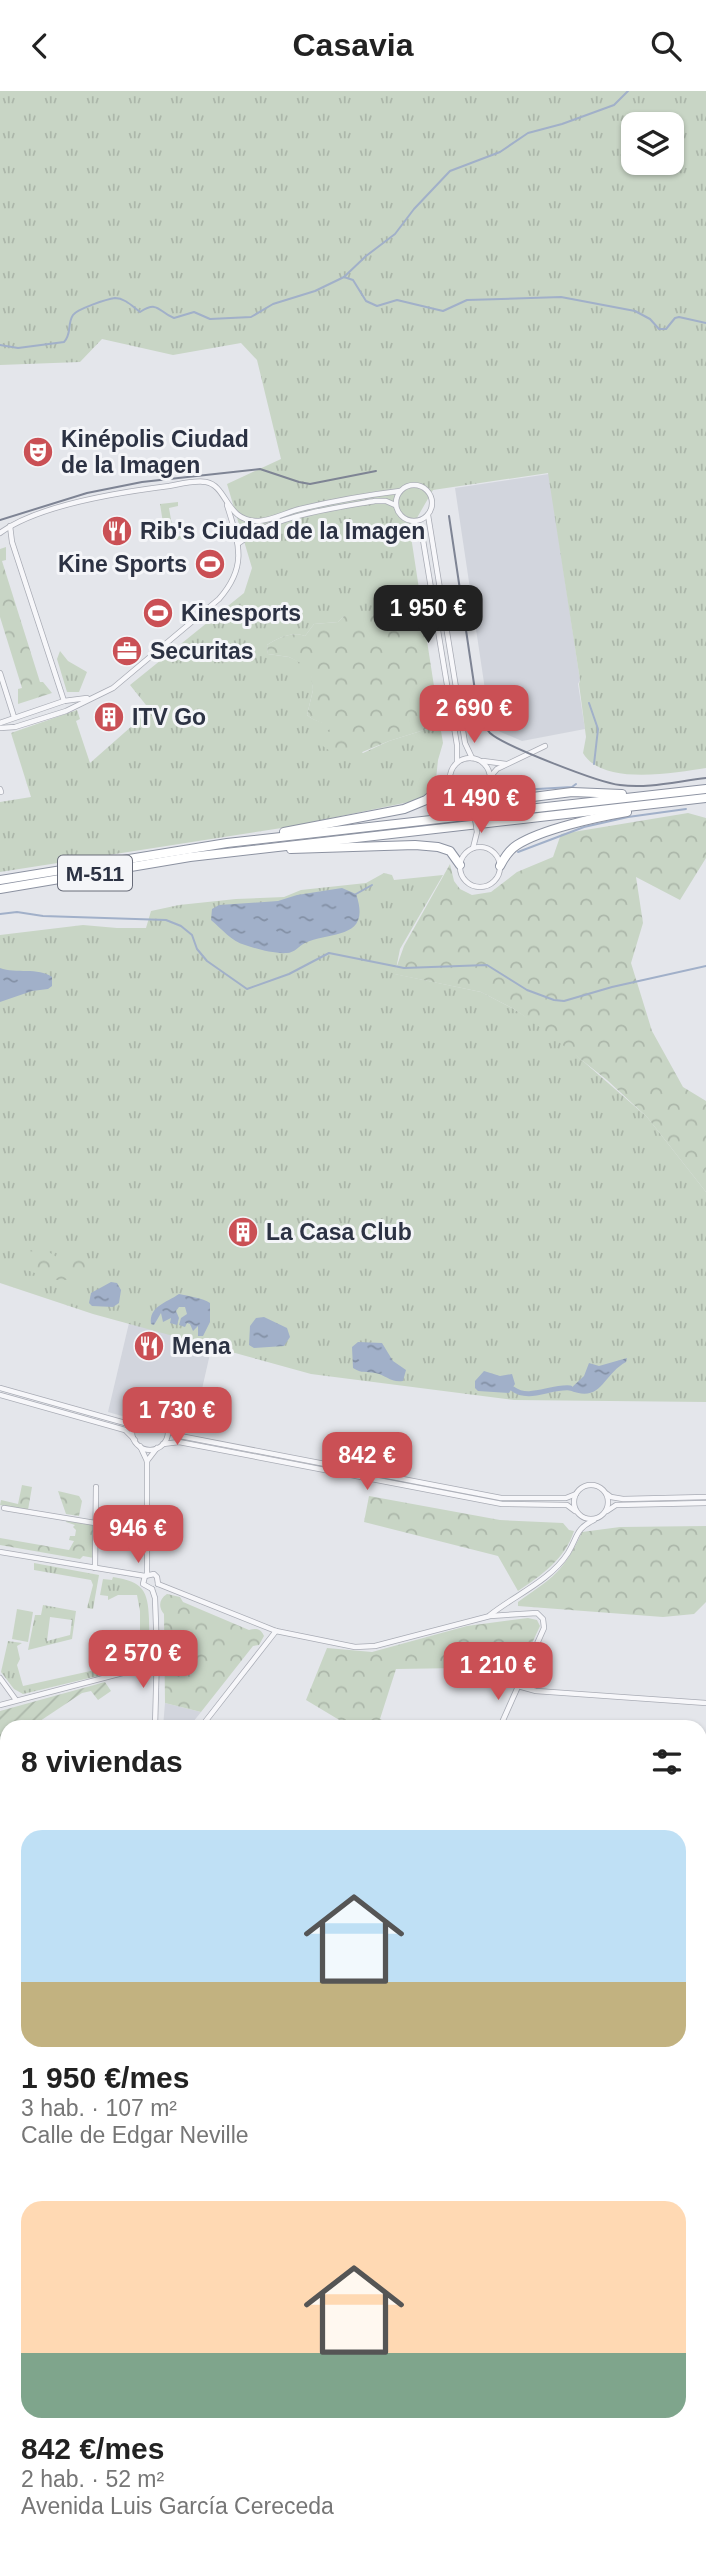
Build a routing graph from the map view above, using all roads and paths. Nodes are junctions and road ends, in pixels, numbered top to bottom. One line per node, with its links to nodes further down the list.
1 (400, 491): 2 (street); 3 (street); 4 (street)
2 (227, 505): 6 (street); 8 (street)
3 (395, 505): 5 (street); 8 (street)
4 (428, 515): 5 (street); 15 (street)
5 (414, 522): 17 (street)
6 (10, 526): 7 (street); 11 (street)
7 (0, 533)
8 (238, 544): 10 (street)
9 (0, 673): 12 (street)
10 (94, 697): 11 (street); 13 (street)
11 (64, 701): 12 (street)
12 (14, 717): 13 (street)
13 (0, 725)
14 (545, 746): 18 (street)
15 (472, 758): 16 (street); 17 (street)
16 (482, 761): 18 (street); 20 (street)
17 (457, 762): 19 (street)
18 (507, 764): 20 (street)
19 (450, 781): 24 (street); 29 (highway)
20 (489, 781): 22 (street); 23 (highway)
21 (706, 789): 23 (highway, M-511)
22 (480, 795): 24 (street); 27 (street)
23 (649, 795): 29 (highway, M-511)
24 (466, 798): 27 (street)
25 (706, 798): 26 (highway, M-511)
26 (689, 801): 29 (highway, M-511); 33 (highway)
27 (474, 812): 28 (street, bridge)
28 (477, 832): 30 (street); 31 (street)
29 (263, 844): 32 (highway); 34 (highway, M-511); 35 (highway, M-511)
30 (473, 848): 31 (street); 32 (street)
31 (483, 848): 33 (street)
32 (460, 865): 33 (street)
33 (500, 866)
34 (0, 880)
35 (0, 889)
36 (0, 1388): 38 (street)
37 (0, 1395): 40 (street)
38 (135, 1423): 39 (street); 40 (street)
39 (168, 1431): 41 (street); 47 (street)
40 (135, 1440): 42 (street)
41 (163, 1444): 43 (street); 52 (street)
42 (140, 1446): 43 (street); 44 (street)
43 (157, 1448): 44 (street)
44 (148, 1461): 59 (street)
45 (96, 1487): 54 (street)
46 (606, 1493): 47 (street); 48 (street); 51 (street)
47 (576, 1494): 52 (street)
48 (706, 1497)
49 (706, 1503): 51 (street)
50 (4, 1508): 54 (street)
51 (606, 1511): 53 (street)
52 (576, 1513): 53 (street); 55 (street)
53 (594, 1520): 55 (street)
54 (95, 1523): 57 (street)
55 (579, 1529): 63 (street)
56 (0, 1552): 57 (street)
57 (95, 1568): 58 (street)
58 (128, 1574): 59 (street); 60 (street)
59 (146, 1575): 60 (street); 61 (street)
60 (143, 1583): 62 (street)
61 (158, 1584): 62 (street); 64 (street)
62 (152, 1589): 65 (street)
63 (490, 1616): 64 (street); 67 (street)
64 (276, 1631): 72 (street)
65 (157, 1664): 68 (street); 71 (street)
66 (0, 1678): 68 (street)
67 (518, 1686): 69 (street); 73 (street)
68 (16, 1700): 70 (street)
69 (706, 1703)
70 (0, 1706)
71 (155, 1720)
72 (206, 1720)
73 (503, 1720)

